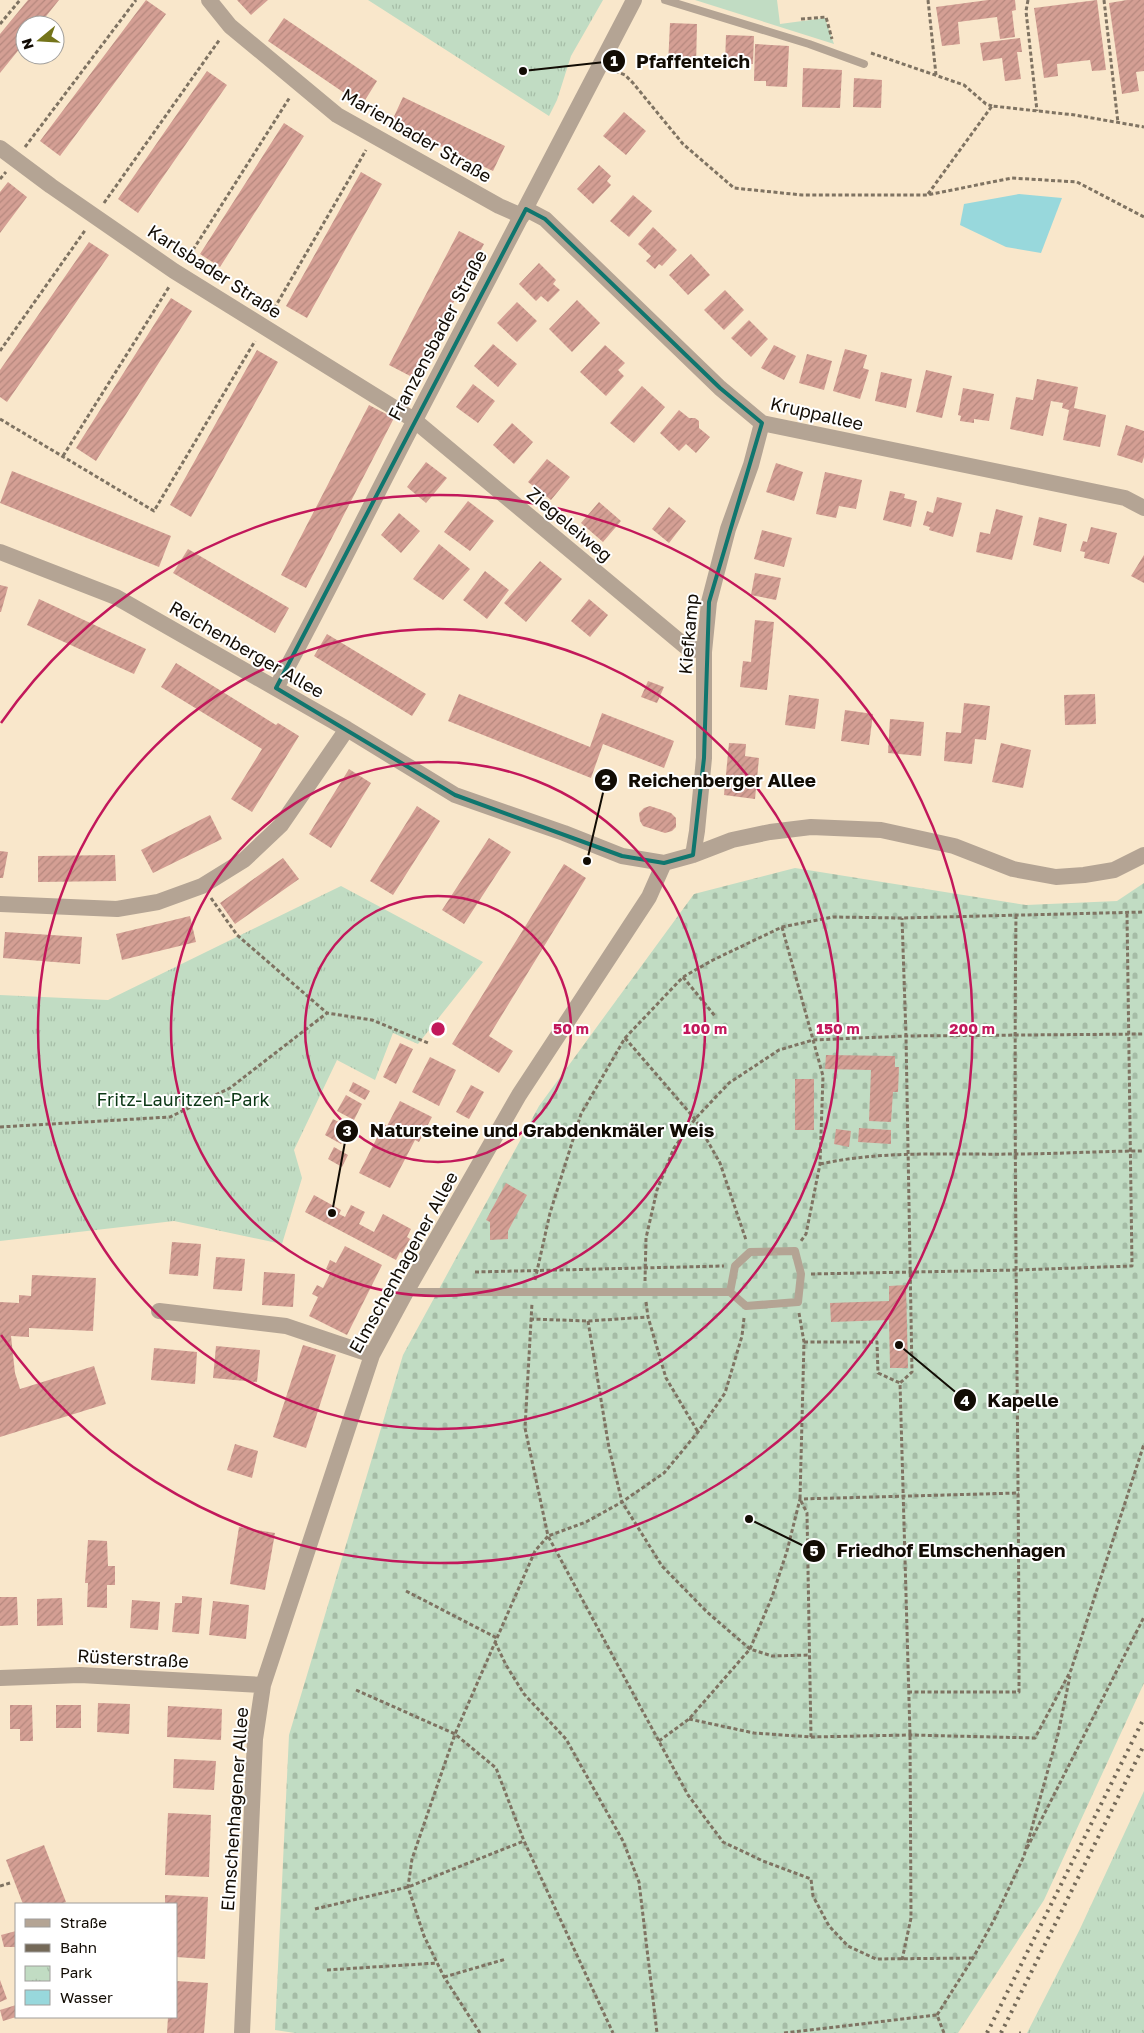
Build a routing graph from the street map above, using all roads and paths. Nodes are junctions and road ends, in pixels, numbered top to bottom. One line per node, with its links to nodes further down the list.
1 (20, 0): 10 (path)
2 (136, 0): 22 (path)
3 (209, 0): 11 (street, Marienbader Straße)
4 (634, 0): 14 (street, Franzensbader Straße)
5 (665, 0): 15 (lane)
6 (928, 0): 16 (path)
7 (1028, 0): 18 (path)
8 (1104, 0): 19 (path)
9 (801, 18): 12 (path)
10 (0, 24)
11 (230, 26): 25 (street, Marienbader Straße); 26 (path)
12 (842, 42)
13 (870, 52): 16 (path)
14 (601, 64): 24 (path); 25 (street, Franzensbader Straße)
15 (864, 64)
16 (936, 75): 17 (path)
17 (992, 106): 18 (path); 24 (path)
18 (1037, 111): 19 (path)
19 (1118, 123): 20 (path)
20 (1144, 127)
21 (0, 148): 22 (street, Karlsbader Straße)
22 (15, 159): 23 (path); 26 (street, Karlsbader Straße)
23 (0, 179)
24 (927, 195): 27 (path)
25 (524, 213): 30 (street, Franzensbader Straße); 31 (street, Kruppallee)
26 (95, 216): 28 (path); 30 (street, Karlsbader Straße)
27 (1144, 217)
28 (0, 351)
29 (0, 419): 33 (path)
30 (414, 420): 35 (street, Ziegeleiweg); 36 (street, Franzensbader Straße)
31 (762, 423): 32 (street, Kruppallee); 35 (street, Kiefkamp)
32 (1144, 508)
33 (154, 511)
34 (0, 552): 36 (street, Reichenberger Allee)
35 (704, 652): 39 (street, Kiefkamp)
36 (276, 688): 37 (street, Reichenberger Allee)
37 (347, 729): 40 (street, Reichenberger Allee); 41 (street)
38 (1144, 855): 39 (street)
39 (693, 856): 40 (street)
40 (664, 863): 74 (street, Elmschenhagener Allee)
41 (202, 886): 42 (street); 49 (path)
42 (0, 904)
43 (1144, 912): 45 (path)
44 (1016, 914): 45 (path); 46 (path); 54 (path)
45 (1127, 914): 52 (path)
46 (902, 918): 47 (path); 53 (path)
47 (782, 927): 48 (path); 56 (path)
48 (684, 977): 50 (path); 55 (path)
49 (327, 1013): 57 (path); 59 (path)
50 (715, 1016)
51 (1144, 1034): 52 (path)
52 (1129, 1035): 54 (path); 60 (path)
53 (906, 1036): 54 (path); 56 (path); 62 (path)
54 (1014, 1036): 63 (path)
55 (625, 1038): 58 (path); 70 (path)
56 (813, 1040): 58 (path); 64 (path)
57 (428, 1043)
58 (695, 1120): 66 (path); 68 (path)
59 (0, 1127)
60 (1130, 1151): 61 (path); 63 (path); 69 (path)
61 (1144, 1151)
62 (907, 1154): 63 (path); 64 (path); 72 (path)
63 (1015, 1154): 69 (path)
64 (820, 1164): 65 (path)
65 (795, 1251): 66 (lane); 73 (lane)
66 (750, 1252): 67 (lane)
67 (735, 1266): 68 (path); 75 (lane)
68 (645, 1268): 70 (path); 77 (path)
69 (1018, 1270): 72 (path); 89 (path)
70 (537, 1271): 71 (path); 76 (path)
71 (475, 1272)
72 (910, 1272): 73 (path); 86 (path)
73 (801, 1274): 78 (lane)
74 (406, 1292): 76 (lane); 85 (street, Elmschenhagener Allee)
75 (730, 1292): 77 (lane); 79 (lane)
76 (532, 1293): 77 (lane); 82 (path)
77 (645, 1293): 81 (path)
78 (798, 1302): 79 (lane); 84 (path)
79 (746, 1306): 87 (path)
80 (159, 1311): 85 (street)
81 (648, 1317): 83 (path); 87 (path)
82 (530, 1319): 83 (path); 93 (path)
83 (588, 1321): 92 (path)
84 (804, 1342): 86 (path); 91 (path)
85 (372, 1356): 102 (street, Elmschenhagener Allee)
86 (900, 1383): 90 (path)
87 (698, 1432): 92 (path)
88 (1144, 1444): 100 (path)
89 (1019, 1493): 90 (path); 104 (path)
90 (903, 1496): 91 (path); 104 (path)
91 (800, 1499): 98 (path); 99 (path)
92 (622, 1502): 93 (path); 98 (path)
93 (548, 1536): 96 (path); 109 (path)
94 (406, 1591): 96 (path)
95 (1144, 1617): 111 (path)
96 (498, 1638): 97 (path)
97 (496, 1642): 106 (path); 126 (path)
98 (750, 1649): 99 (path); 105 (path)
99 (809, 1654): 108 (path)
100 (1071, 1670): 107 (path); 111 (path)
101 (0, 1678): 102 (street, Rüsterstraße)
102 (263, 1685): 123 (street, Elmschenhagener Allee)
103 (356, 1690): 106 (path)
104 (908, 1692): 107 (path)
105 (689, 1719): 108 (path); 109 (path)
106 (455, 1734): 110 (path); 114 (path)
107 (910, 1735): 108 (path); 118 (path)
108 (811, 1737)
109 (659, 1741): 118 (path)
110 (524, 1841): 114 (path); 125 (path)
111 (1024, 1856): 116 (path)
112 (10, 1882): 113 (path)
113 (0, 1886)
114 (408, 1887): 115 (path); 119 (path)
115 (315, 1908)
116 (973, 1958): 118 (path); 122 (path)
117 (506, 1959): 121 (path)
118 (902, 1960)
119 (437, 1963): 120 (path); 121 (path)
120 (327, 1970)
121 (444, 1977): 124 (path)
122 (937, 2015): 127 (path); 128 (path)
123 (242, 2033)
124 (480, 2033)
125 (613, 2033)
126 (657, 2033)
127 (784, 2033)
128 (946, 2033)

